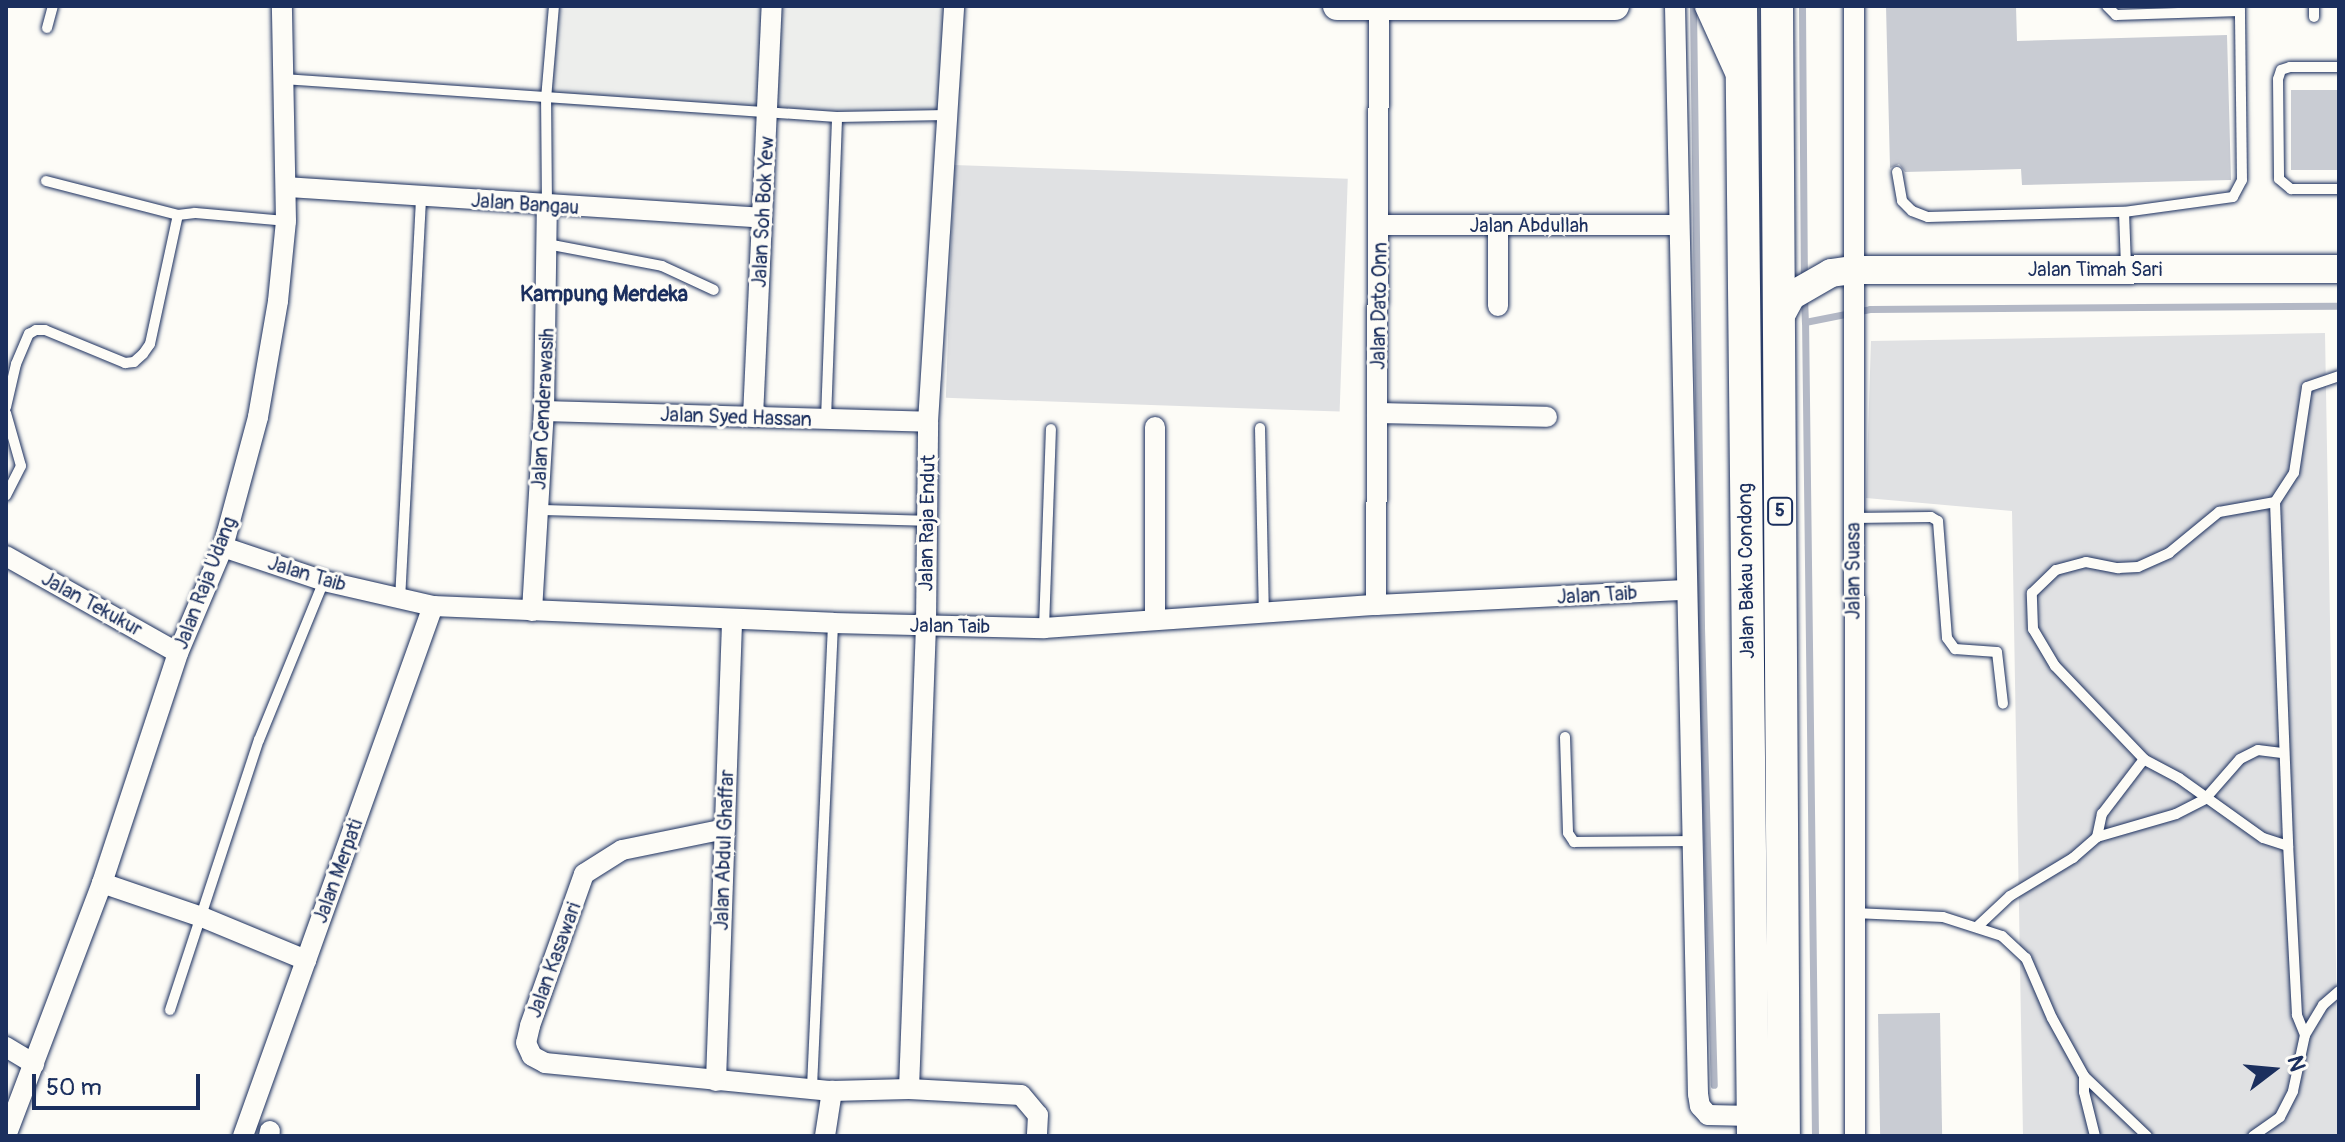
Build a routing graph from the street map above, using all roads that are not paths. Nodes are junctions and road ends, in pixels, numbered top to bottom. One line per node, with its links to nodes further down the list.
1 (53, 6): 17 (lane)
2 (282, 6): 19 (street, Jalan Raja Udang)
3 (554, 6): 21 (lane)
4 (772, 6): 22 (street, Jalan Soh Bok Yew)
5 (954, 6): 23 (street, Jalan Raja Endut)
6 (1337, 6): 14 (street)
7 (1615, 6): 15 (street)
8 (1675, 6): 37 (street)
9 (1709, 6): 20 (street)
10 (1741, 6): 20 (main road, Jalan Bakau Condong / 5)
11 (1777, 6): 44 (main road, Jalan Bakau Condong / 5)
12 (1854, 6): 41 (street, Jalan Suasa)
13 (2107, 6): 16 (lane)
14 (1388, 7): 15 (street); 35 (street, Jalan Dato Onn)
15 (1567, 7)
16 (2240, 9): 31 (lane)
17 (47, 28)
18 (2339, 67): 28 (lane)
19 (283, 79): 21 (lane); 27 (street, Jalan Raja Udang)
20 (1742, 82): 100 (main road, Jalan Bakau Condong / 5)
21 (546, 99): 22 (lane); 30 (lane)
22 (768, 113): 24 (lane); 33 (street, Jalan Soh Bok Yew)
23 (947, 115): 24 (lane); 53 (street, Jalan Raja Endut)
24 (837, 117): 52 (lane)
25 (1897, 172): 31 (lane)
26 (46, 181): 32 (lane)
27 (287, 187): 29 (street, Jalan Bangau); 34 (street, Jalan Raja Udang)
28 (2339, 189)
29 (421, 197): 30 (street, Jalan Bangau); 66 (lane)
30 (547, 207): 33 (street, Jalan Bangau); 38 (street, Jalan Cenderawasih)
31 (2124, 212): 39 (lane)
32 (178, 215): 34 (lane); 46 (lane)
33 (762, 218): 50 (street, Jalan Soh Bok Yew)
34 (286, 221): 62 (street, Jalan Raja Udang)
35 (1380, 225): 36 (street, Jalan Abdullah); 49 (street, Jalan Dato Onn)
36 (1498, 225): 37 (street, Jalan Abdullah); 43 (street)
37 (1679, 225): 65 (street)
38 (547, 244): 42 (lane); 47 (street, Jalan Cenderawasih)
39 (2126, 269): 40 (street, Jalan Timah Sari); 41 (street, Jalan Timah Sari)
40 (2339, 269)
41 (1841, 271): 44 (street); 60 (street, Jalan Suasa)
42 (714, 290)
43 (1498, 306)
44 (1785, 307): 105 (main road, Jalan Bakau Condong / 5)
45 (2339, 376): 58 (lane)
46 (6, 407)
47 (544, 411): 50 (street, Jalan Syed Hassan); 59 (street, Jalan Cenderawasih)
48 (6, 413): 57 (lane)
49 (1377, 413): 51 (street); 67 (street, Jalan Dato Onn)
50 (753, 417): 52 (street, Jalan Syed Hassan)
51 (1547, 417)
52 (826, 419): 53 (street, Jalan Syed Hassan)
53 (928, 422): 61 (street, Jalan Raja Endut)
54 (1155, 427): 71 (street)
55 (1260, 428): 70 (lane)
56 (1051, 429): 75 (lane)
57 (6, 495)
58 (2275, 502): 79 (lane); 80 (lane)
59 (539, 510): 61 (lane); 69 (street, Jalan Cenderawasih)
60 (1853, 518): 77 (lane); 87 (street, Jalan Suasa)
61 (928, 521): 74 (street, Jalan Raja Endut)
62 (223, 547): 64 (street, Jalan Taib); 76 (street, Jalan Raja Udang)
63 (6, 556): 76 (street, Jalan Tekukur)
64 (324, 581): 66 (street, Jalan Taib); 88 (lane)
65 (1686, 590): 67 (street, Jalan Taib); 84 (street)
66 (400, 600): 68 (street, Jalan Taib)
67 (1376, 605): 70 (street, Jalan Taib)
68 (433, 606): 69 (street, Jalan Taib); 90 (street, Jalan Merpati)
69 (532, 611): 72 (street, Jalan Taib)
70 (1264, 613): 71 (street, Jalan Taib)
71 (1155, 619): 75 (street, Jalan Taib)
72 (732, 620): 73 (street, Jalan Taib); 82 (street, Jalan Abdul Ghaffar)
73 (833, 623): 74 (street, Jalan Taib); 98 (lane)
74 (926, 625): 75 (street, Jalan Taib); 99 (street, Jalan Raja Endut)
75 (1044, 628)
76 (178, 653): 86 (street, Jalan Raja Udang)
77 (2003, 704)
78 (1565, 737): 84 (lane)
79 (2284, 753): 81 (lane); 85 (lane)
80 (2144, 759): 81 (lane); 83 (lane)
81 (2205, 799): 83 (lane); 85 (lane)
82 (725, 829): 97 (street, Jalan Abdul Ghaffar); 97 (street, Jalan Kasawari)
83 (2097, 837): 89 (lane)
84 (1692, 841): 100 (street)
85 (2288, 846): 93 (lane)
86 (102, 883): 88 (street); 95 (street, Jalan Raja Udang)
87 (1854, 913): 89 (lane); 106 (street, Jalan Suasa)
88 (202, 917): 90 (street); 92 (lane)
89 (1978, 926): 96 (lane)
90 (306, 960): 102 (street, Jalan Merpati)
91 (2339, 991): 93 (lane)
92 (170, 1010)
93 (2305, 1035): 109 (lane)
94 (6, 1047): 95 (street)
95 (34, 1064): 101 (street, Jalan Raja Udang)
96 (2084, 1076): 107 (lane); 108 (lane)
97 (716, 1081): 98 (street)
98 (822, 1089): 99 (street); 103 (street)
99 (909, 1089): 104 (street)
100 (1752, 1126)
101 (6, 1136)
102 (243, 1136)
103 (825, 1136)
104 (1037, 1136)
105 (1784, 1136)
106 (1855, 1136)
107 (2095, 1136)
108 (2147, 1136)
109 (2253, 1136)

